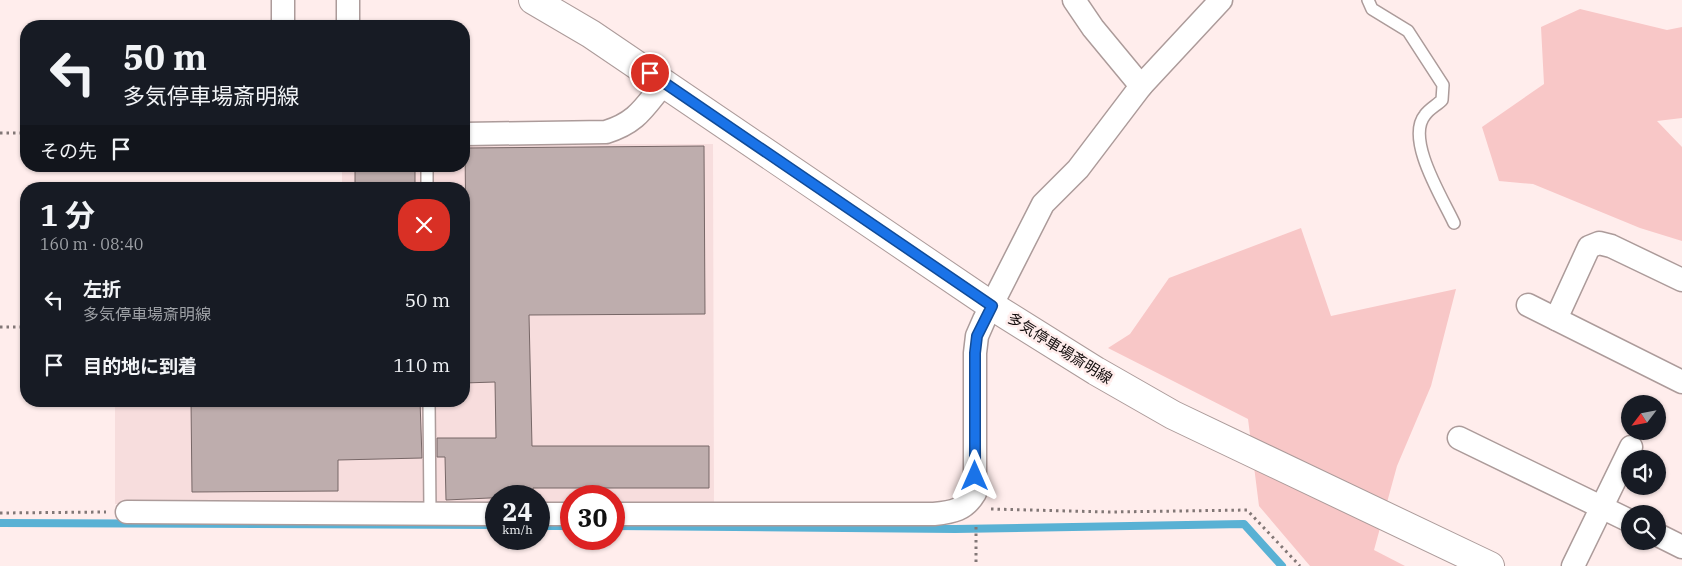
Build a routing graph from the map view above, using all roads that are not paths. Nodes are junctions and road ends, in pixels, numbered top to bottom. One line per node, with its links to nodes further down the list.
1 (283, 0): 7 (street)
2 (348, 0): 8 (street)
3 (533, 0): 9 (main road, 多気停車場斎明線)
4 (1074, 0): 10 (street)
5 (1221, 0): 10 (street)
6 (1368, 0): 12 (lane)
7 (283, 20)
8 (348, 20)
9 (665, 82): 11 (street); 15 (main road, 多気停車場斎明線)
10 (1141, 86): 15 (street)
11 (470, 134)
12 (1454, 223)
13 (1682, 280): 16 (street)
14 (1528, 305): 16 (street)
15 (992, 306): 25 (street); 29 (main road, 多気停車場斎明線)
16 (1556, 319): 17 (street)
17 (1682, 382)
18 (428, 407): 23 (lane)
19 (1459, 438): 21 (street)
20 (1631, 447): 21 (street)
21 (1601, 507): 26 (street); 30 (street)
22 (127, 512): 23 (street)
23 (430, 513): 24 (street)
24 (485, 514)
25 (625, 514)
26 (1621, 517)
27 (1666, 539): 28 (street)
28 (1682, 547)
29 (1490, 566)
30 (1572, 566)

